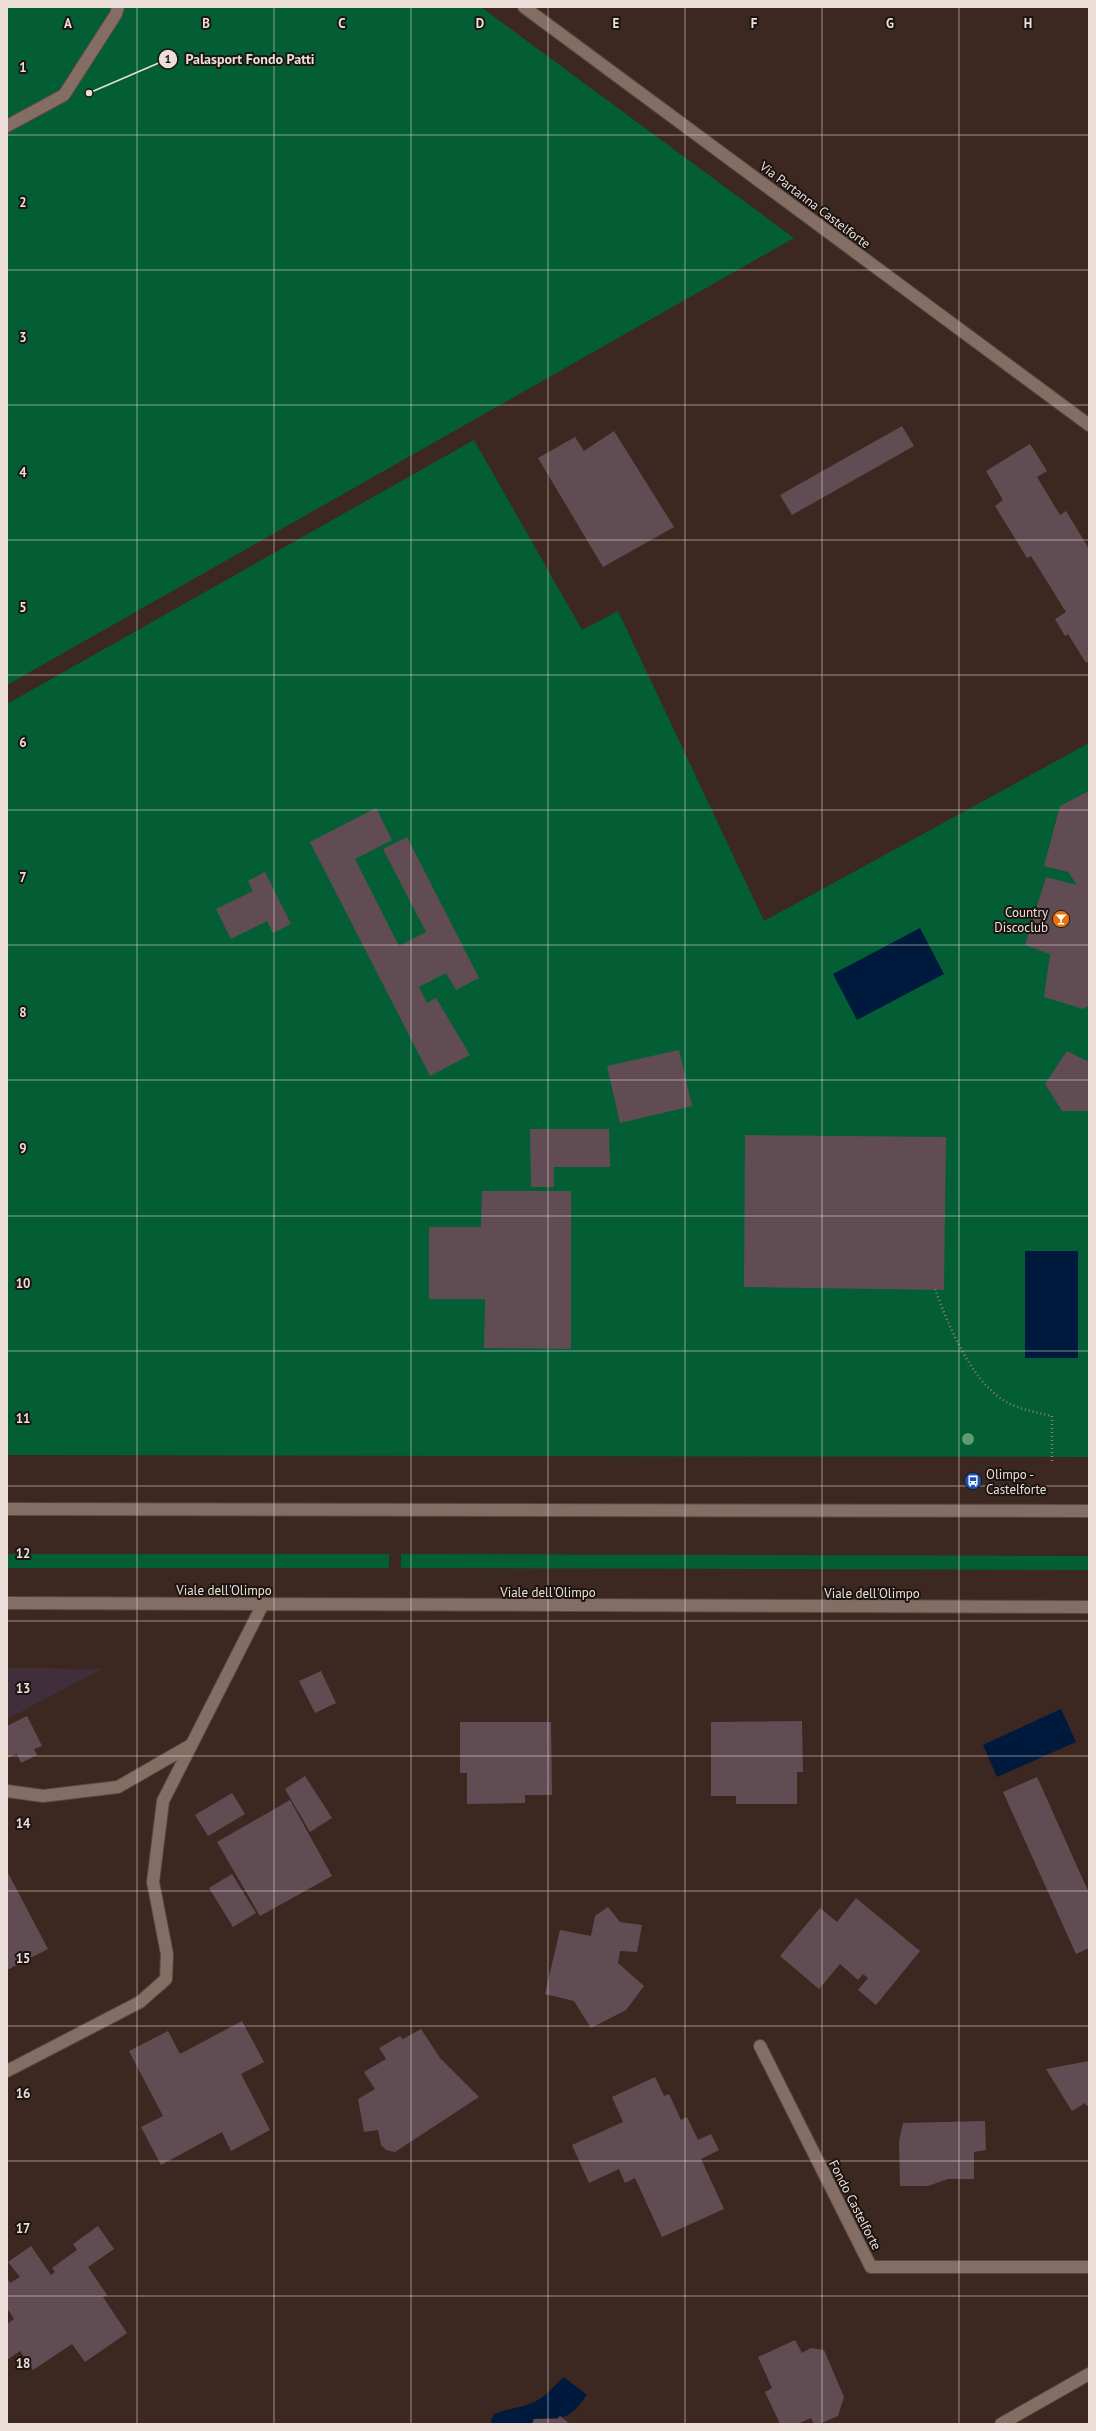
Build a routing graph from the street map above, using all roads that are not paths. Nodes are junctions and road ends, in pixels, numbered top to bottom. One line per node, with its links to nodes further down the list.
1 (118, 7): 3 (street)
2 (524, 7): 4 (street, Via Partanna Castelforte)
3 (7, 126)
4 (1089, 426)
5 (7, 1509): 6 (street)
6 (1089, 1511)
7 (7, 1603): 8 (street, Viale dell'Olimpo)
8 (263, 1604): 9 (street, Viale dell'Olimpo); 10 (street)
9 (1089, 1607)
10 (191, 1745): 11 (street); 13 (street)
11 (7, 1791)
12 (760, 2046): 14 (street, Fondo Castelforte)
13 (7, 2071)
14 (1089, 2267)
15 (1089, 2374): 16 (street)
16 (1001, 2424)

